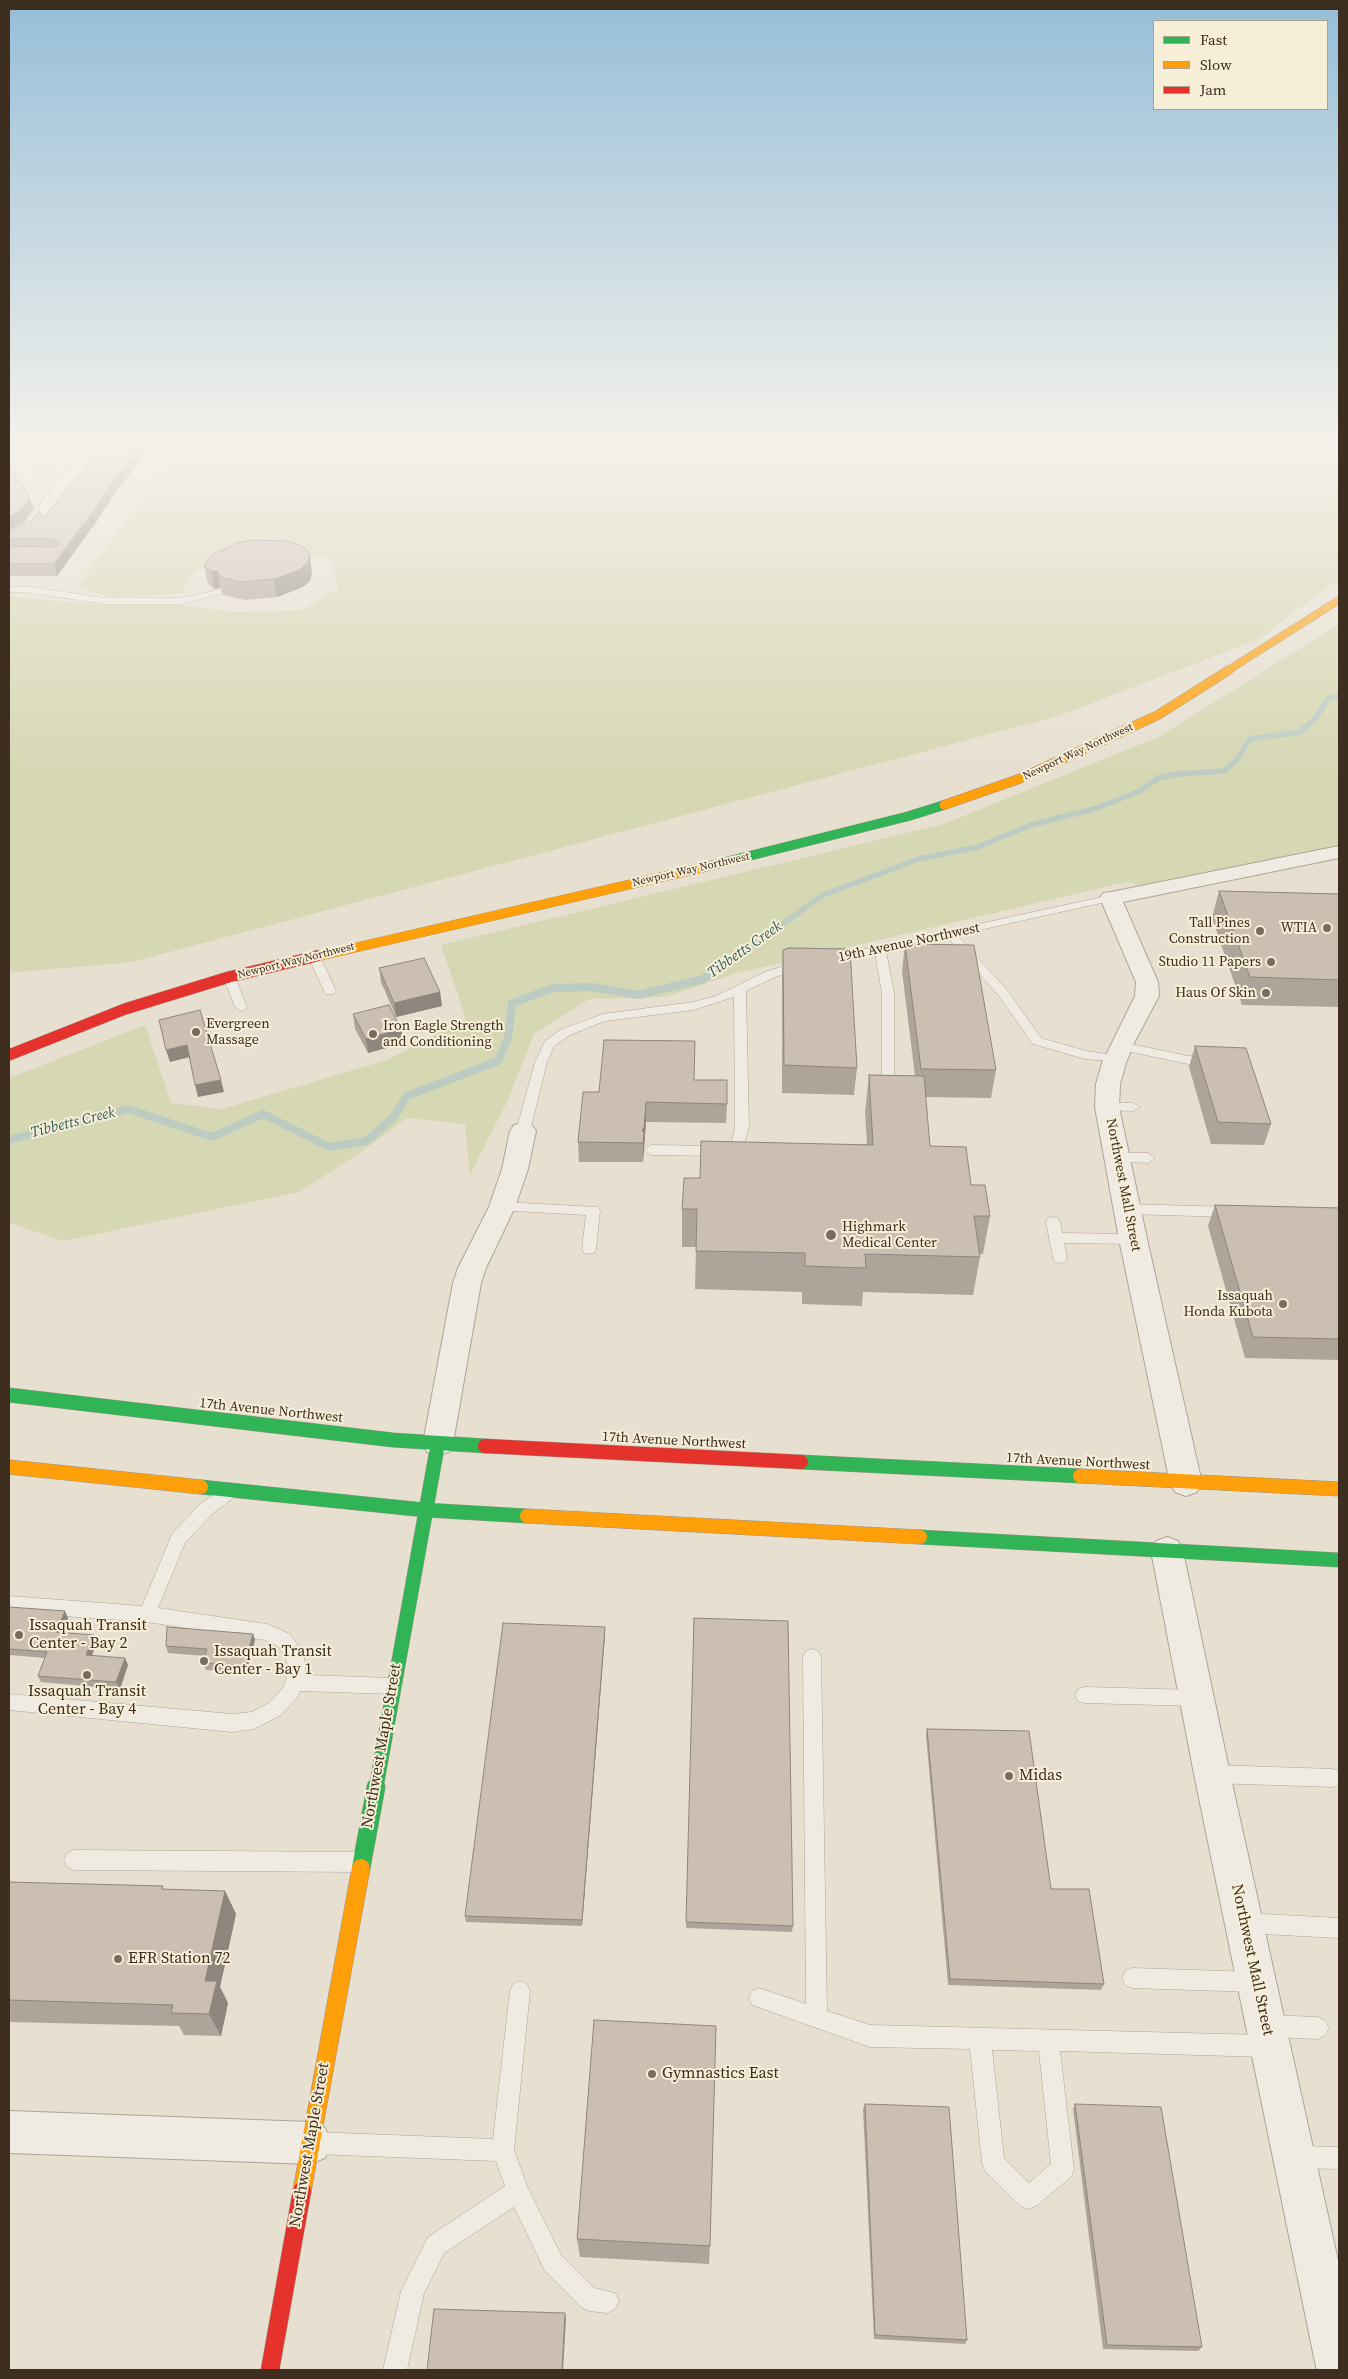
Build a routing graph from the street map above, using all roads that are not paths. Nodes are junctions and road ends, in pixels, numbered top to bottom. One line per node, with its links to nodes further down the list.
1 (9, 590): 2 (lane)
2 (219, 593)
3 (1339, 600): 8 (street, Newport Way Northwest)
4 (1339, 852): 5 (street, 19th Avenue Northwest)
5 (1111, 898): 6 (lane, 19th Avenue Northwest); 13 (street, Northwest Mall Street)
6 (950, 934): 7 (lane, 19th Avenue Northwest); 13 (lane)
7 (880, 950): 10 (lane, 19th Avenue Northwest); 16 (lane)
8 (314, 956): 9 (street, Newport Way Northwest); 11 (lane)
9 (229, 977): 12 (lane); 14 (street, Newport Way Northwest)
10 (740, 988): 19 (lane, 19th Avenue Northwest); 20 (lane)
11 (330, 991)
12 (241, 1007)
13 (1118, 1052): 15 (lane); 17 (street, Northwest Mall Street)
14 (9, 1055)
15 (1217, 1062)
16 (888, 1077)
17 (1107, 1107): 18 (lane); 21 (street, Northwest Mall Street)
18 (1133, 1107)
19 (522, 1131): 23 (street, Northwest Maple Street)
20 (651, 1150)
21 (1117, 1158): 22 (lane); 24 (street, Northwest Mall Street)
22 (1148, 1158)
23 (502, 1207): 29 (lane); 32 (street, Northwest Maple Street)
24 (1127, 1209): 25 (lane); 28 (street, Northwest Mall Street)
25 (1243, 1213)
26 (1053, 1222): 27 (lane)
27 (1056, 1238): 28 (lane); 30 (lane)
28 (1133, 1239): 34 (street, Northwest Mall Street)
29 (589, 1249)
30 (1060, 1258)
31 (9, 1395): 32 (street, 17th Avenue Northwest)
32 (438, 1443): 34 (street, 17th Avenue Northwest); 37 (street, Northwest Maple Street)
33 (9, 1467): 36 (street)
34 (1186, 1483): 35 (street, 17th Avenue Northwest)
35 (1339, 1489)
36 (230, 1491): 37 (street); 41 (lane)
37 (425, 1510): 38 (street); 44 (street, Northwest Maple Street)
38 (1167, 1551): 39 (street); 46 (street, Northwest Mall Street)
39 (1339, 1560)
40 (9, 1604): 41 (lane)
41 (146, 1614): 43 (lane)
42 (812, 1657): 58 (lane)
43 (294, 1683): 44 (lane); 47 (lane)
44 (394, 1686): 51 (street, Northwest Maple Street)
45 (1084, 1695): 46 (lane)
46 (1196, 1698): 48 (street, Northwest Mall Street)
47 (9, 1702)
48 (1212, 1774): 49 (lane); 52 (street, Northwest Mall Street)
49 (1333, 1778)
50 (74, 1860): 51 (lane)
51 (361, 1862): 64 (street, Northwest Maple Street)
52 (1244, 1923): 53 (lane); 55 (street, Northwest Mall Street)
53 (1339, 1928)
54 (1132, 1978): 55 (lane)
55 (1257, 1982): 60 (street, Northwest Mall Street)
56 (520, 1991): 65 (lane)
57 (759, 1998): 58 (lane)
58 (817, 2018): 61 (lane)
59 (1318, 2028): 60 (lane)
60 (1268, 2036): 62 (lane); 66 (street, Northwest Mall Street)
61 (980, 2039): 62 (lane); 62 (lane)
62 (1048, 2040)
63 (9, 2132): 64 (street)
64 (310, 2143): 65 (lane); 72 (street, Northwest Maple Street)
65 (504, 2150): 68 (lane)
66 (1294, 2157): 67 (lane); 69 (street, Northwest Mall Street)
67 (1339, 2158)
68 (518, 2191): 70 (lane); 73 (lane)
69 (1332, 2301): 71 (street, Northwest Mall Street)
70 (607, 2302)
71 (1339, 2368)
72 (270, 2370)
73 (395, 2370)

